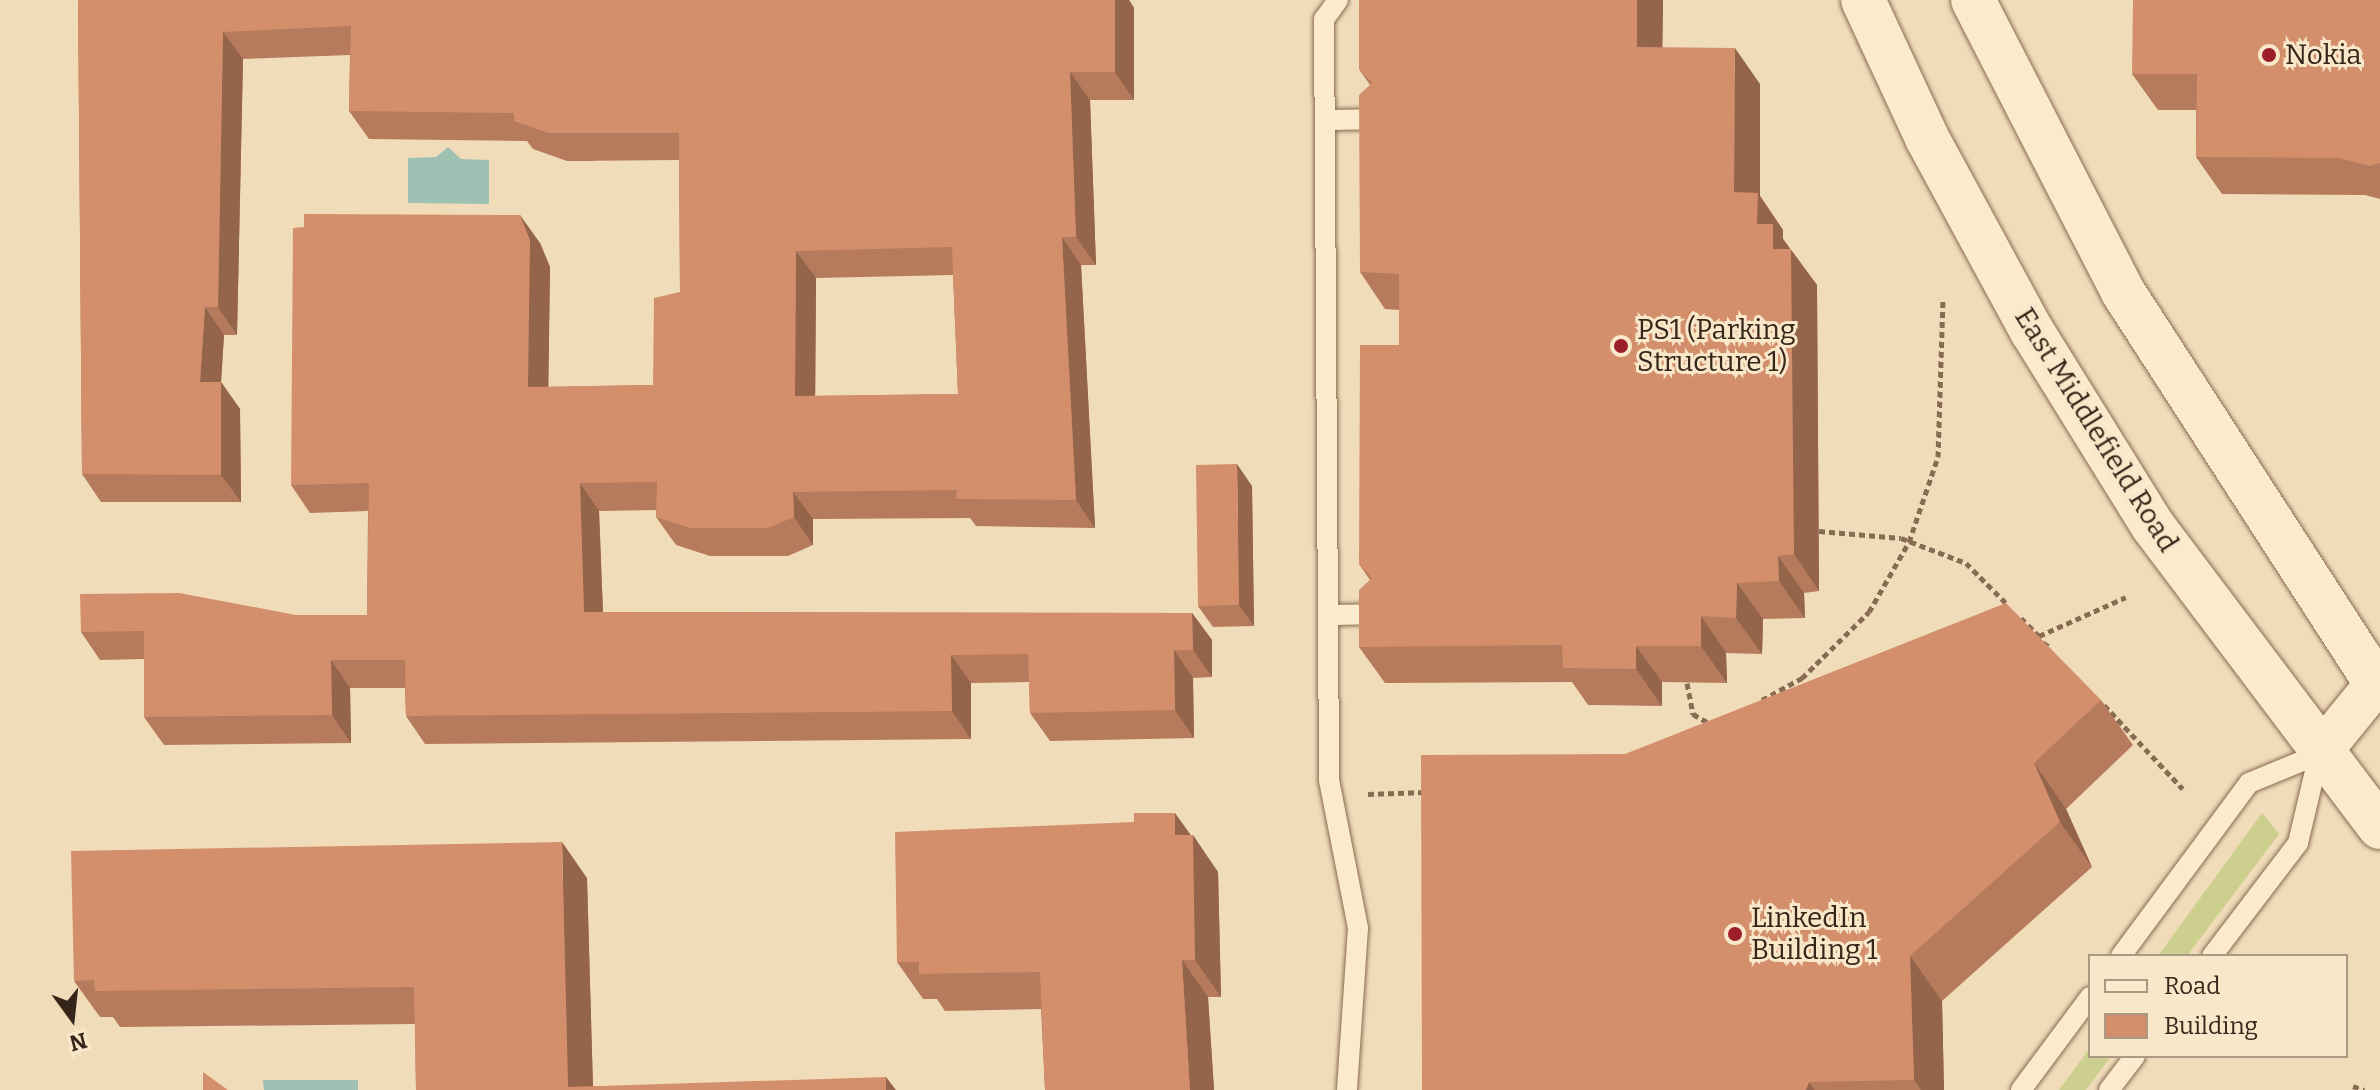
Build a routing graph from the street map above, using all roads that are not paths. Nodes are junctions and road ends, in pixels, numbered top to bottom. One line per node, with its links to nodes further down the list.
1 (1338, 0): 5 (lane)
2 (1863, 0): 9 (main road, East Middlefield Road)
3 (1973, 0): 8 (main road)
4 (1385, 119): 5 (lane)
5 (1329, 120): 7 (lane)
6 (1385, 614): 7 (lane)
7 (1331, 615): 15 (lane)
8 (2379, 684): 9 (street)
9 (2319, 754): 10 (main road, East Middlefield Road); 11 (lane); 12 (lane)
10 (2380, 827)
11 (2122, 954)
12 (2214, 954)
13 (2088, 1000): 16 (lane)
14 (2133, 1058): 17 (lane)
15 (1347, 1090)
16 (2021, 1090)
17 (2109, 1090)

